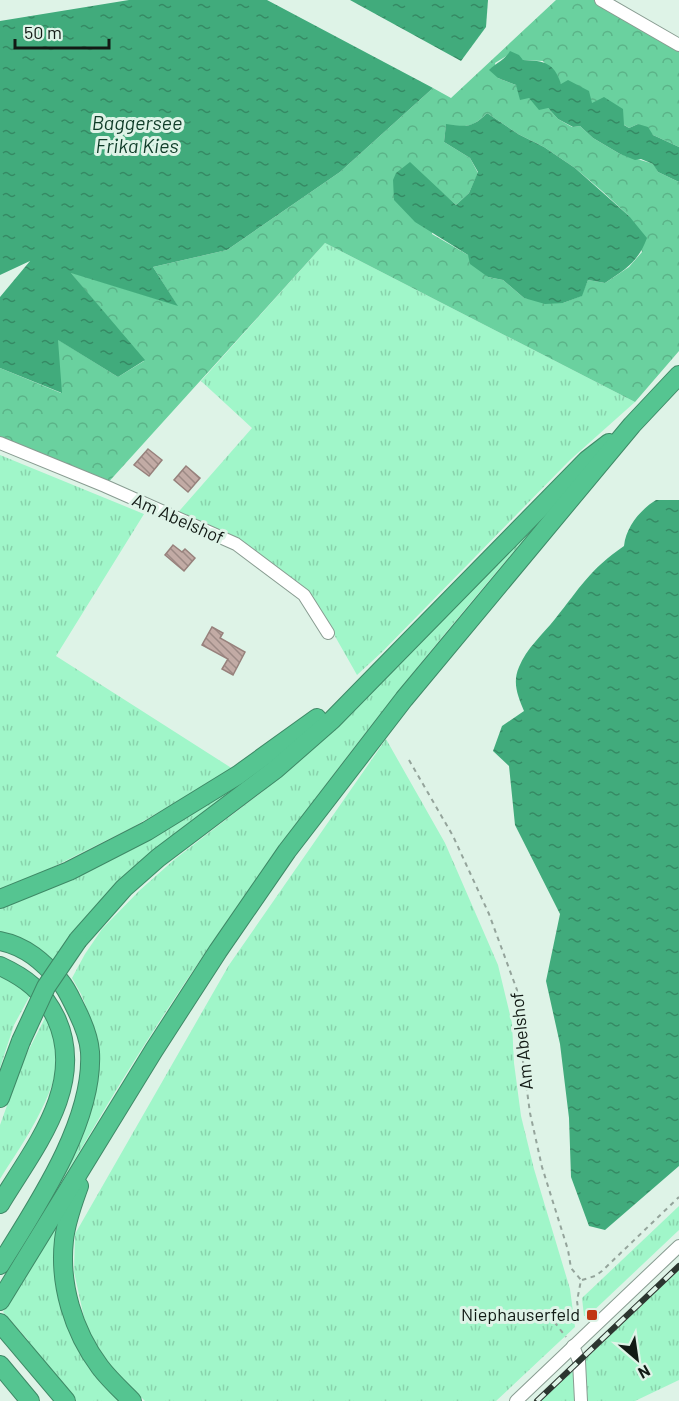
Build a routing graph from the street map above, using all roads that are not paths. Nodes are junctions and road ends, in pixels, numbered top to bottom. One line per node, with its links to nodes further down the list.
1 (601, 0): 2 (street)
2 (679, 45)
3 (679, 375): 4 (highway)
4 (632, 425): 7 (highway); 12 (highway)
5 (0, 443): 6 (street, Am Abelshof)
6 (328, 633)
7 (399, 650): 8 (highway); 11 (highway, bridge)
8 (0, 899)
9 (0, 941): 15 (highway)
10 (0, 966): 13 (highway)
11 (0, 1098)
12 (90, 1154): 16 (highway); 22 (highway)
13 (0, 1204)
14 (679, 1246): 18 (street)
15 (1, 1263)
16 (0, 1301)
17 (2, 1326): 21 (highway)
18 (574, 1340): 23 (street); 24 (street)
19 (0, 1365): 20 (highway)
20 (30, 1401)
21 (66, 1401)
22 (132, 1401)
23 (516, 1401)
24 (581, 1401)

